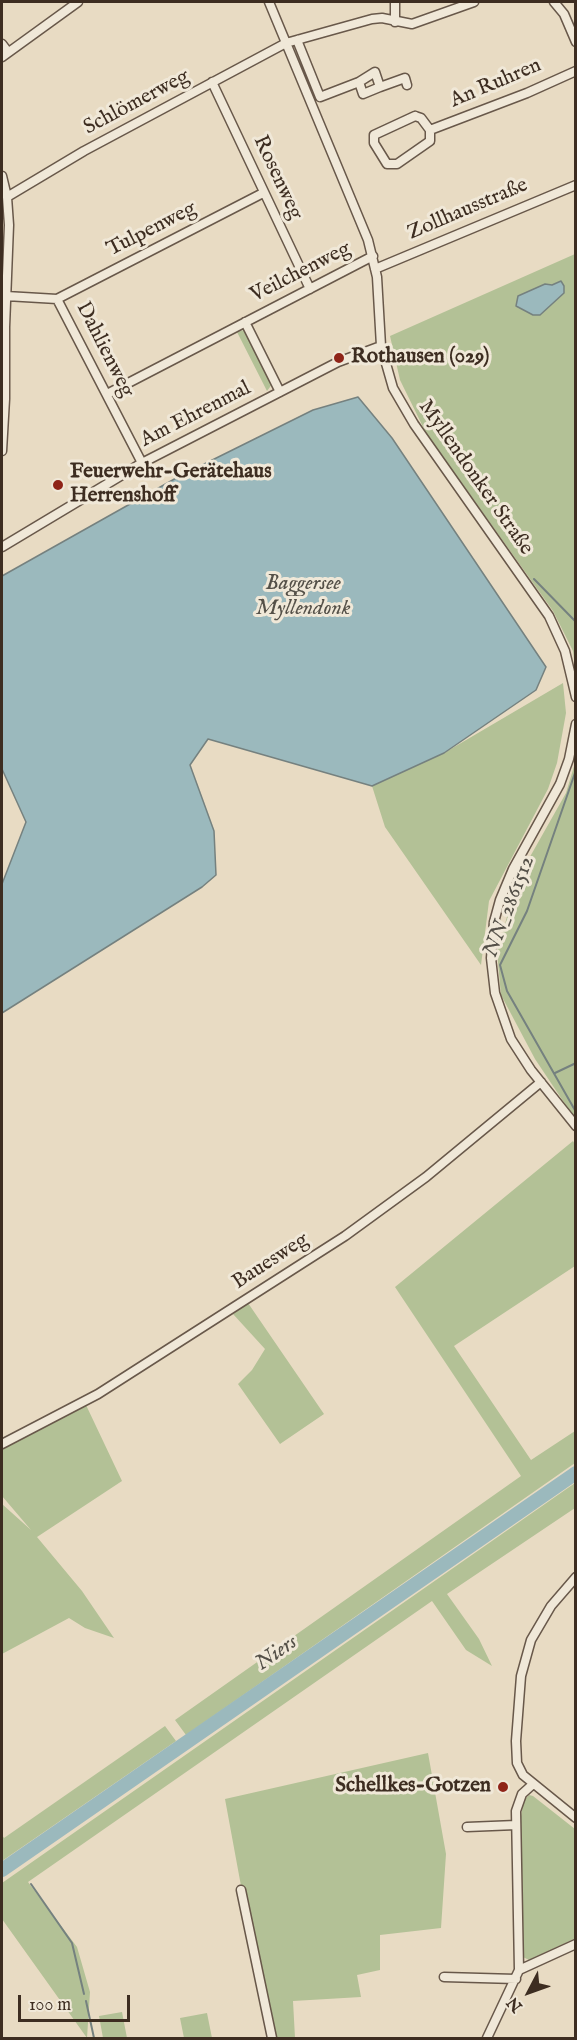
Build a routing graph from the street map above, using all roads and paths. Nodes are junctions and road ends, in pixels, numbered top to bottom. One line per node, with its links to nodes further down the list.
1 (78, 2): 11 (street)
2 (269, 2): 9 (street, Myllendonker Straße)
3 (395, 2): 6 (street)
4 (474, 2): 6 (street, Schlömerweg)
5 (554, 2): 8 (street)
6 (395, 22): 7 (street, Schlömerweg)
7 (297, 40): 9 (street, Schlömerweg); 14 (street)
8 (576, 42)
9 (286, 43): 13 (street, Schlömerweg); 22 (street, Myllendonker Straße)
10 (2, 44): 11 (street)
11 (4, 54)
12 (576, 71): 17 (street, An Ruhren)
13 (212, 82): 20 (street, Rosenweg); 21 (street, Schlömerweg)
14 (359, 82): 16 (street); 16 (street)
15 (407, 85): 16 (street)
16 (380, 87)
17 (430, 130): 17 (street, An Ruhren)
18 (2, 176): 21 (street)
19 (576, 185): 23 (street, Zollhausstraße)
20 (263, 193): 24 (street, Rosenweg); 26 (street, Tulpenweg)
21 (7, 197): 25 (street)
22 (373, 256): 23 (street, Myllendonker Straße); 24 (street, Veilchenweg)
23 (375, 269): 29 (street, Myllendonker Straße)
24 (310, 289): 27 (street, Veilchenweg)
25 (6, 296): 26 (street, Dahlienweg); 28 (street)
26 (57, 299): 31 (street, Dahlienweg)
27 (245, 322): 30 (street, Veilchenweg); 31 (street, Veilchenweg)
28 (3, 328): 32 (street)
29 (381, 346): 30 (street, Am Ehrenmal); 35 (street, Myllendonker Straße)
30 (280, 392): 33 (street, Am Ehrenmal)
31 (107, 394): 33 (street, Dahlienweg)
32 (2, 451)
33 (142, 463): 34 (street, Am Ehrenmal)
34 (2, 547)
35 (576, 697)
36 (576, 724): 37 (street)
37 (541, 1082): 38 (street); 39 (street, Bauesweg)
38 (576, 1126)
39 (2, 1444)
40 (576, 1577): 41 (street)
41 (532, 1785): 42 (street); 43 (street)
42 (576, 1818)
43 (516, 1825): 44 (street); 47 (street)
44 (467, 1827)
45 (241, 1890): 50 (street)
46 (576, 1944): 47 (street)
47 (519, 1970): 49 (street)
48 (444, 1977): 49 (street)
49 (516, 1979): 51 (street)
50 (272, 2038)
51 (487, 2038)

